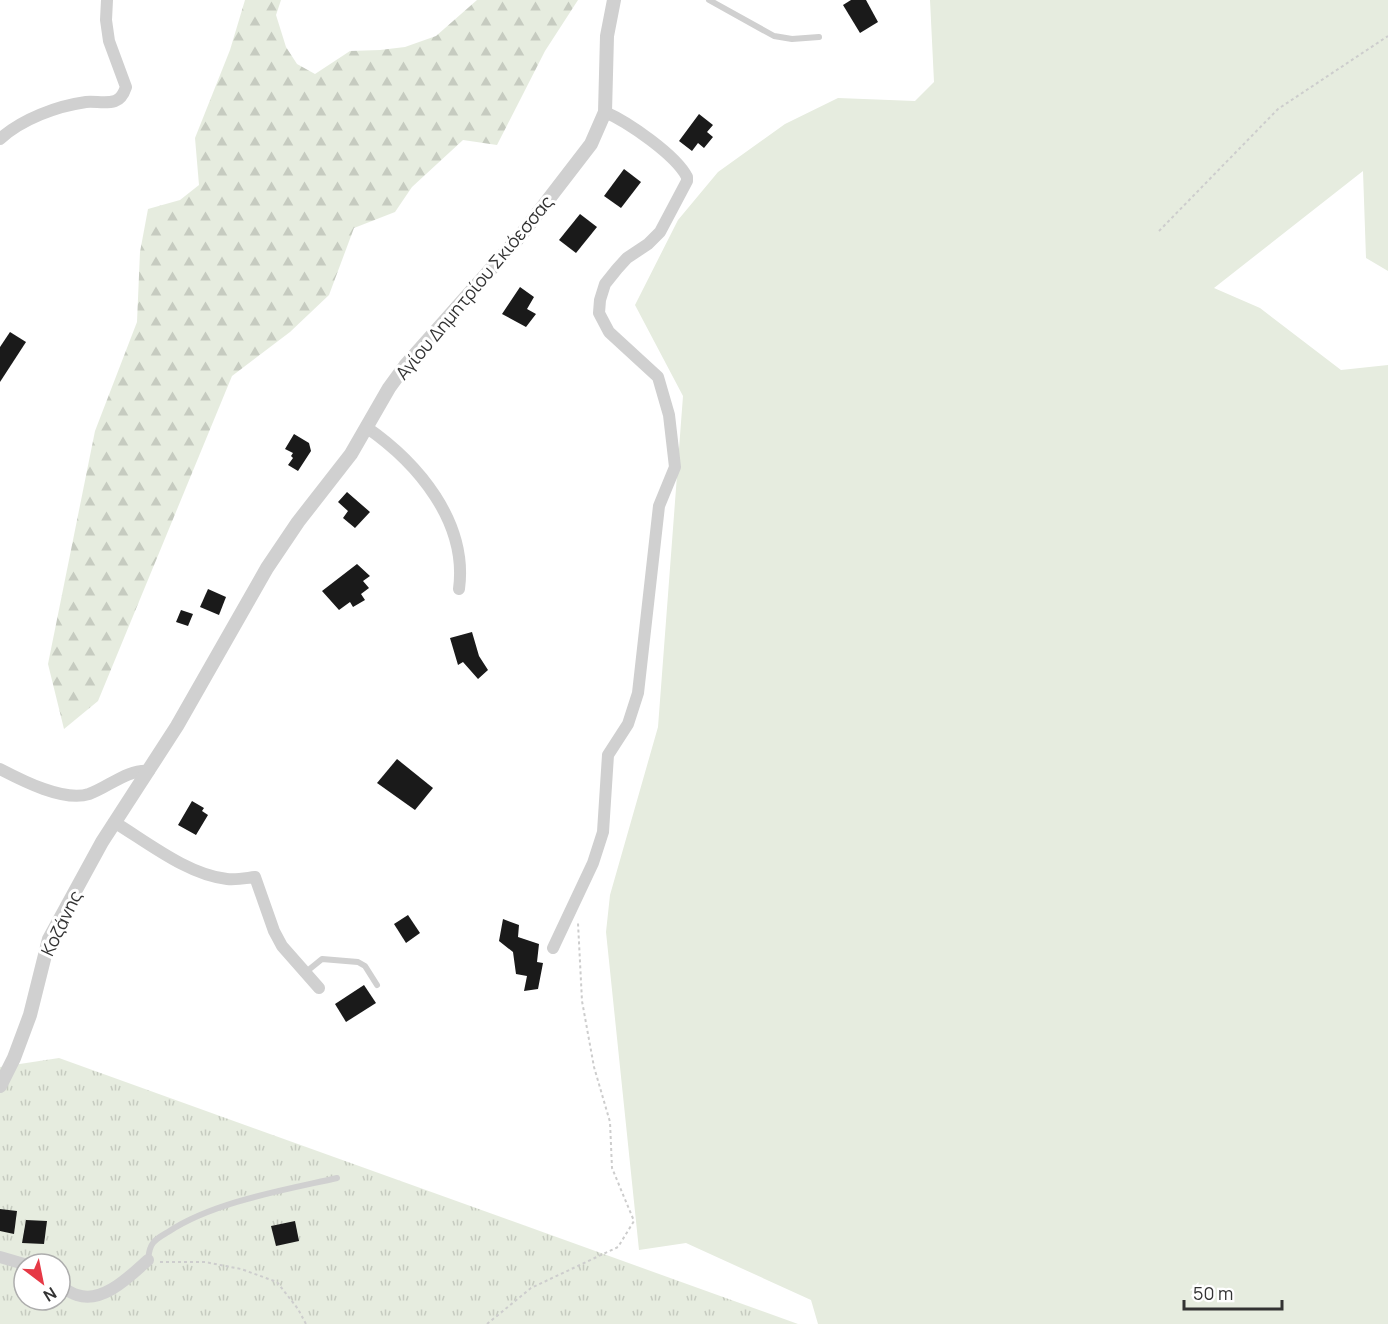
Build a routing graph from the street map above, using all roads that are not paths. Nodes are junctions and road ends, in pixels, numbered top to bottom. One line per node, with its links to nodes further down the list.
1 (107, 0): 6 (street)
2 (614, 0): 5 (street, Αγίου Δημητρίου Σκιόεσσας)
3 (709, 0): 4 (lane)
4 (819, 37)
5 (605, 112): 7 (street, Αγίου Δημητρίου Σκιόεσσας); 12 (street)
6 (0, 139)
7 (366, 427): 8 (street); 10 (street, Αγίου Δημητρίου Σκιόεσσας)
8 (459, 589)
9 (0, 769): 10 (street)
10 (149, 771): 11 (street, Κοζάνης)
11 (114, 822): 13 (street); 16 (street, Κοζάνης)
12 (553, 948)
13 (306, 972): 14 (lane); 15 (street)
14 (377, 985)
15 (319, 988)
16 (0, 1086)
17 (336, 1178): 18 (lane)
18 (148, 1260): 19 (street)
19 (72, 1292)

